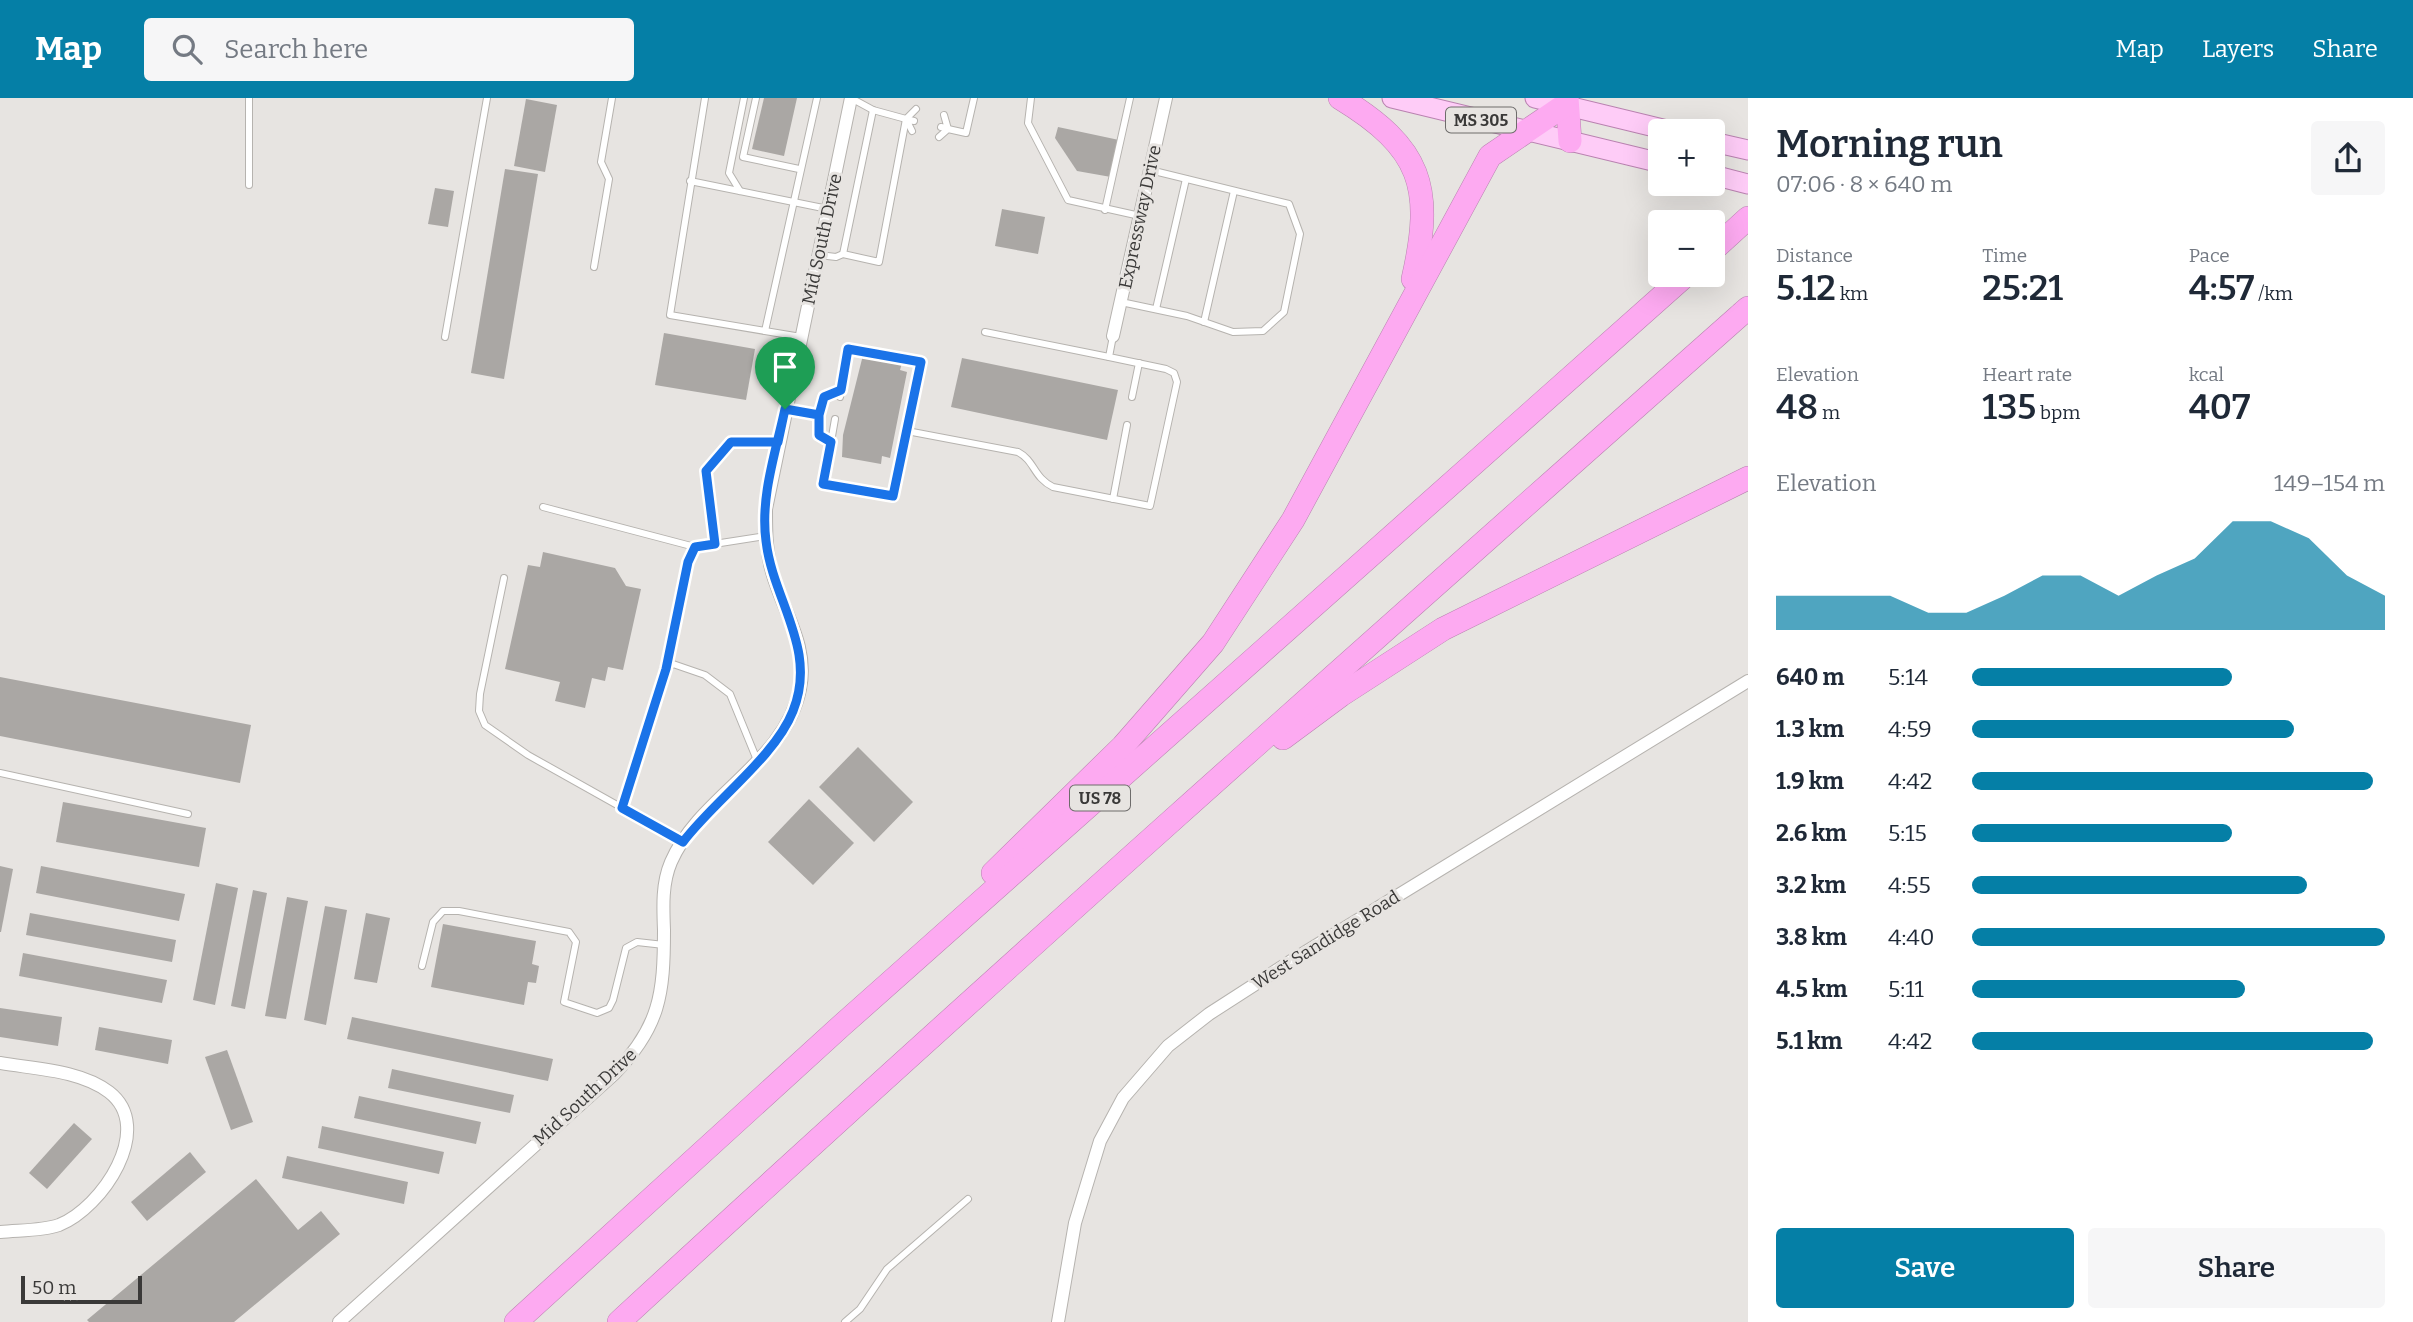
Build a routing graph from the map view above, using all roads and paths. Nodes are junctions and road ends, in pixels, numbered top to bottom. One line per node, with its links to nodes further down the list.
1 (249, 98): 37 (lane)
2 (487, 98): 57 (lane)
3 (612, 98): 48 (lane)
4 (705, 98): 35 (lane)
5 (744, 98): 38 (lane)
6 (756, 98): 31 (lane)
7 (817, 98): 31 (lane)
8 (851, 98): 18 (lane); 41 (street, Mid South Drive)
9 (974, 98): 23 (lane)
10 (1031, 98): 42 (lane)
11 (1130, 98): 42 (lane)
12 (1166, 98): 32 (street, Expressway Drive)
13 (1340, 98): 51 (highway)
14 (1392, 98): 25 (main road, MS 305)
15 (1535, 98): 16 (main road, MS 305)
16 (1566, 101): 22 (main road, MS 305); 25 (highway); 27 (highway)
17 (916, 109): 20 (lane)
18 (873, 110): 20 (lane); 46 (lane)
19 (944, 115): 23 (lane)
20 (906, 119): 21 (lane); 24 (lane); 46 (lane)
21 (914, 121)
22 (1648, 124)
23 (944, 128): 26 (lane)
24 (912, 131)
25 (1525, 131): 27 (main road, MS 305); 51 (highway)
26 (939, 137)
27 (1570, 141): 30 (main road, MS 305)
28 (1725, 145): 29 (main road)
29 (1748, 150)
30 (1648, 160)
31 (799, 169): 40 (lane)
32 (1150, 170): 33 (lane); 43 (street, Expressway Drive)
33 (1186, 179): 39 (lane); 53 (lane)
34 (1725, 179): 36 (main road)
35 (690, 181): 38 (lane); 55 (lane)
36 (1748, 184)
37 (249, 185)
38 (740, 191): 40 (lane)
39 (1234, 191): 54 (lane); 54 (lane)
40 (791, 202): 41 (lane); 55 (lane)
41 (828, 209): 47 (street, Mid South Drive)
42 (1105, 210): 43 (lane)
43 (1140, 216): 50 (street, Expressway Drive)
44 (1748, 218): 45 (highway)
45 (1725, 239)
46 (843, 254): 47 (lane)
47 (818, 255): 58 (street, Mid South Drive)
48 (594, 267)
49 (1673, 287): 87 (highway, US 78)
50 (1121, 302): 53 (lane); 59 (street, Expressway Drive)
51 (1407, 306): 87 (highway)
52 (1748, 308): 81 (highway)
53 (1156, 309): 54 (lane)
54 (1205, 322)
55 (765, 331): 58 (lane)
56 (985, 331): 60 (lane)
57 (445, 337)
58 (801, 337): 63 (street, Mid South Drive)
59 (1113, 337): 60 (lane)
60 (1109, 357): 61 (lane)
61 (1139, 363): 62 (lane); 71 (lane)
62 (1132, 397)
63 (785, 409): 64 (lane); 68 (street, Mid South Drive)
64 (819, 415): 67 (lane); 69 (lane)
65 (835, 419): 69 (lane)
66 (1127, 425): 71 (lane)
67 (907, 431): 69 (lane); 71 (lane)
68 (778, 442): 73 (street, Mid South Drive); 74 (lane)
69 (831, 442)
70 (1748, 478): 81 (highway)
71 (1113, 499)
72 (543, 507): 75 (lane)
73 (765, 536): 74 (lane); 79 (street, Mid South Drive)
74 (715, 544): 75 (lane)
75 (695, 547): 77 (lane)
76 (504, 578): 82 (lane)
77 (666, 669): 79 (lane); 82 (lane)
78 (1748, 681): 95 (street, West Sandidge Road)
79 (757, 761): 84 (street, Mid South Drive)
80 (0, 773): 83 (lane)
81 (1207, 788): 93 (highway)
82 (622, 808): 84 (lane)
83 (188, 814)
84 (683, 842): 85 (street, Mid South Drive)
85 (664, 945): 86 (lane); 91 (street, Mid South Drive)
86 (422, 967)
87 (890, 985): 92 (highway, US 78)
88 (0, 1063): 90 (street)
89 (968, 1199): 94 (lane)
90 (0, 1232)
91 (340, 1322)
92 (516, 1322)
93 (619, 1322)
94 (845, 1322)
95 (1058, 1322)

